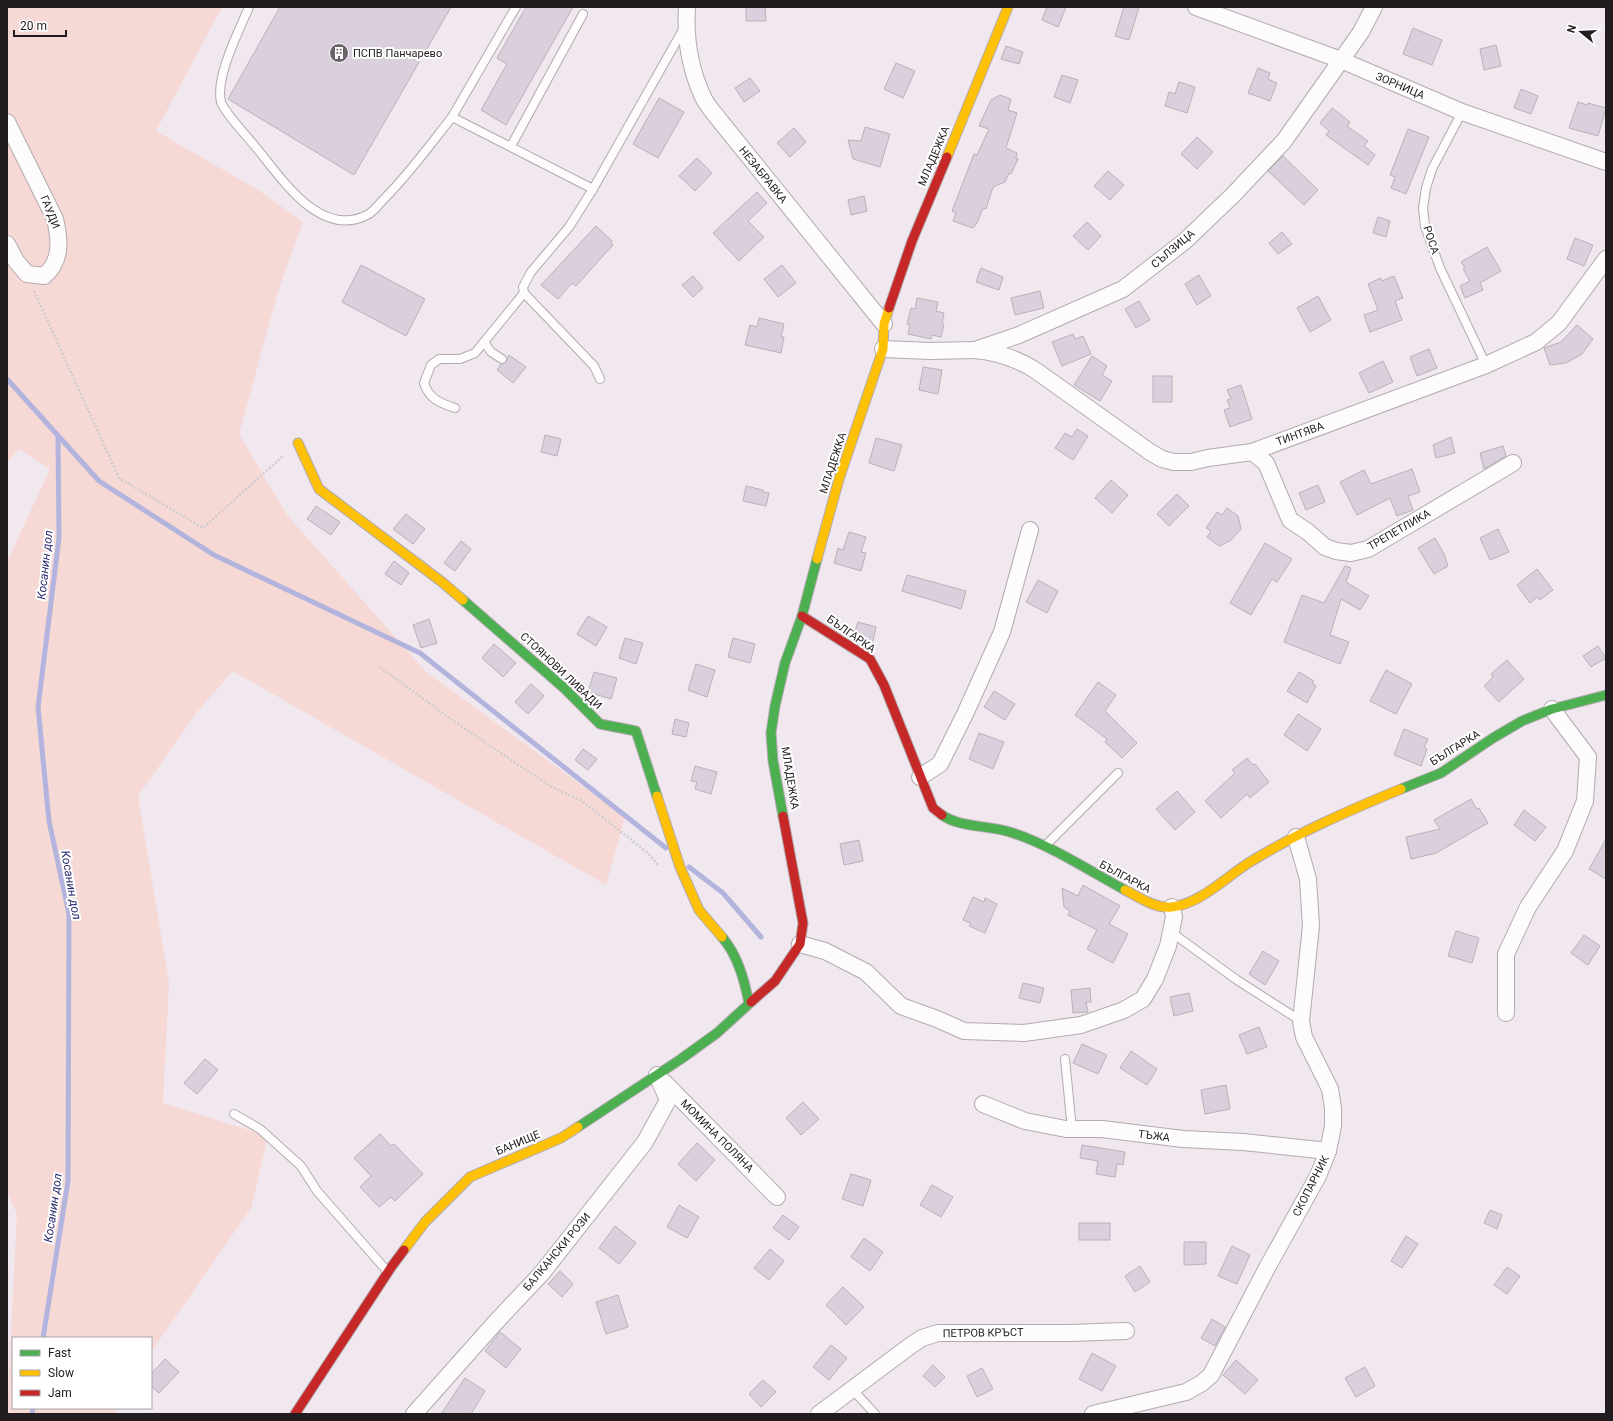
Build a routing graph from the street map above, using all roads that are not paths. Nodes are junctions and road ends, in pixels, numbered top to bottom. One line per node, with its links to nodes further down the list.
1 (249, 7): 11 (lane)
2 (516, 7): 11 (lane)
3 (687, 7): 8 (street, НЕЗАБРАВКА)
4 (1008, 7): 19 (street, МЛАДЕЖКА)
5 (1196, 7): 9 (street, ЗОРНИЦА)
6 (1374, 7): 9 (street, СЪЛЗИЦА)
7 (583, 14): 13 (lane)
8 (686, 26): 15 (lane); 19 (street, НЕЗАБРАВКА)
9 (1341, 60): 10 (street, ЗОРНИЦА); 22 (street, СЪЛЗИЦА)
10 (1462, 112): 14 (street, ЗОРНИЦА); 24 (lane, РОСА)
11 (452, 117): 13 (lane)
12 (7, 122): 16 (street, ГАУДИ)
13 (511, 146): 15 (lane)
14 (1606, 162)
15 (593, 189): 18 (lane)
16 (7, 244)
17 (1606, 259): 24 (street, ТИНТЯВА)
18 (524, 293): 20 (lane); 25 (lane)
19 (884, 324): 21 (street, МЛАДЕЖКА)
20 (484, 342): 23 (lane); 26 (lane)
21 (883, 349): 22 (street, СЪЛЗИЦА); 31 (street, МЛАДЕЖКА)
22 (975, 350): 28 (street, ТИНТЯВА)
23 (502, 359)
24 (1486, 365): 28 (street, ТИНТЯВА)
25 (600, 379)
26 (455, 408)
27 (298, 443): 41 (street, СТОЯНОВИ ЛИВАДИ)
28 (1252, 452): 29 (street, ТРЕПЕТЛИКА)
29 (1513, 463)
30 (1030, 530): 35 (street)
31 (802, 616): 35 (street, БЪЛГАРКА); 40 (street, МЛАДЕЖКА)
32 (1606, 695): 33 (street, БЪЛГАРКА)
33 (1552, 709): 36 (street, БЪЛГАРКА); 42 (street)
34 (1118, 773): 37 (lane)
35 (920, 777): 37 (street, БЪЛГАРКА)
36 (1296, 838): 38 (street, БЪЛГАРКА); 43 (street, СКОПАРНИК)
37 (1044, 846): 38 (street, БЪЛГАРКА)
38 (1172, 907): 39 (street)
39 (1171, 932): 40 (street); 43 (lane)
40 (800, 944): 41 (street, БАНИЩЕ)
41 (750, 1004): 45 (street, БАНИЩЕ)
42 (1506, 1013)
43 (1301, 1021): 49 (street, СКОПАРНИК)
44 (1065, 1059): 48 (lane)
45 (657, 1075): 50 (street, МОМИНА ПОЛЯНА); 51 (street, БАНИЩЕ); 55 (street, БАЛКАНСКИ РОЗИ)
46 (983, 1104): 48 (street, ТЪЖА)
47 (234, 1114): 51 (lane)
48 (1072, 1129): 49 (street, ТЪЖА)
49 (1328, 1151): 58 (street, СКОПАРНИК)
50 (777, 1197)
51 (388, 1272): 54 (street, БАНИЩЕ)
52 (1126, 1331): 53 (street, ПЕТРОВ КРЪСТ)
53 (852, 1389): 56 (street, ПЕТРОВ КРЪСТ); 57 (lane)
54 (295, 1414)
55 (414, 1414)
56 (818, 1414)
57 (875, 1414)
58 (1093, 1414)

